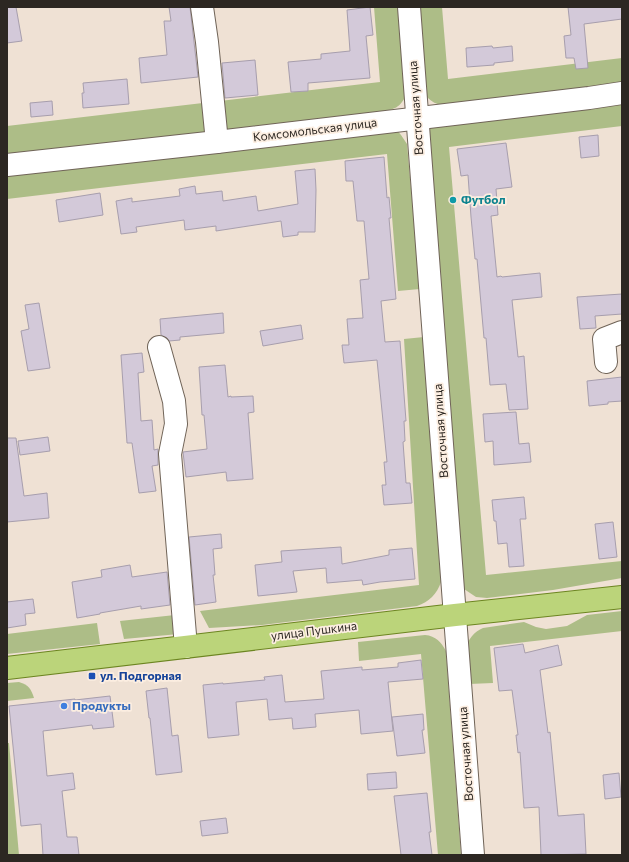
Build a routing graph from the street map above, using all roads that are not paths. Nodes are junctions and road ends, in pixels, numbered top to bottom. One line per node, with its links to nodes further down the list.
1 (202, 7): 5 (street)
2 (409, 7): 4 (street, Восточная улица)
3 (622, 93): 4 (street, Комсомольская улица)
4 (417, 118): 5 (street, Комсомольская улица); 11 (street, Восточная улица)
5 (217, 142): 6 (street, Комсомольская улица)
6 (7, 165)
7 (622, 332): 9 (street)
8 (159, 348): 12 (street)
9 (606, 362)
10 (622, 597): 11 (main road, улица Пушкина)
11 (455, 615): 12 (main road, улица Пушкина); 14 (street, Восточная улица)
12 (186, 646): 13 (main road, улица Пушкина)
13 (7, 668)
14 (473, 855)

